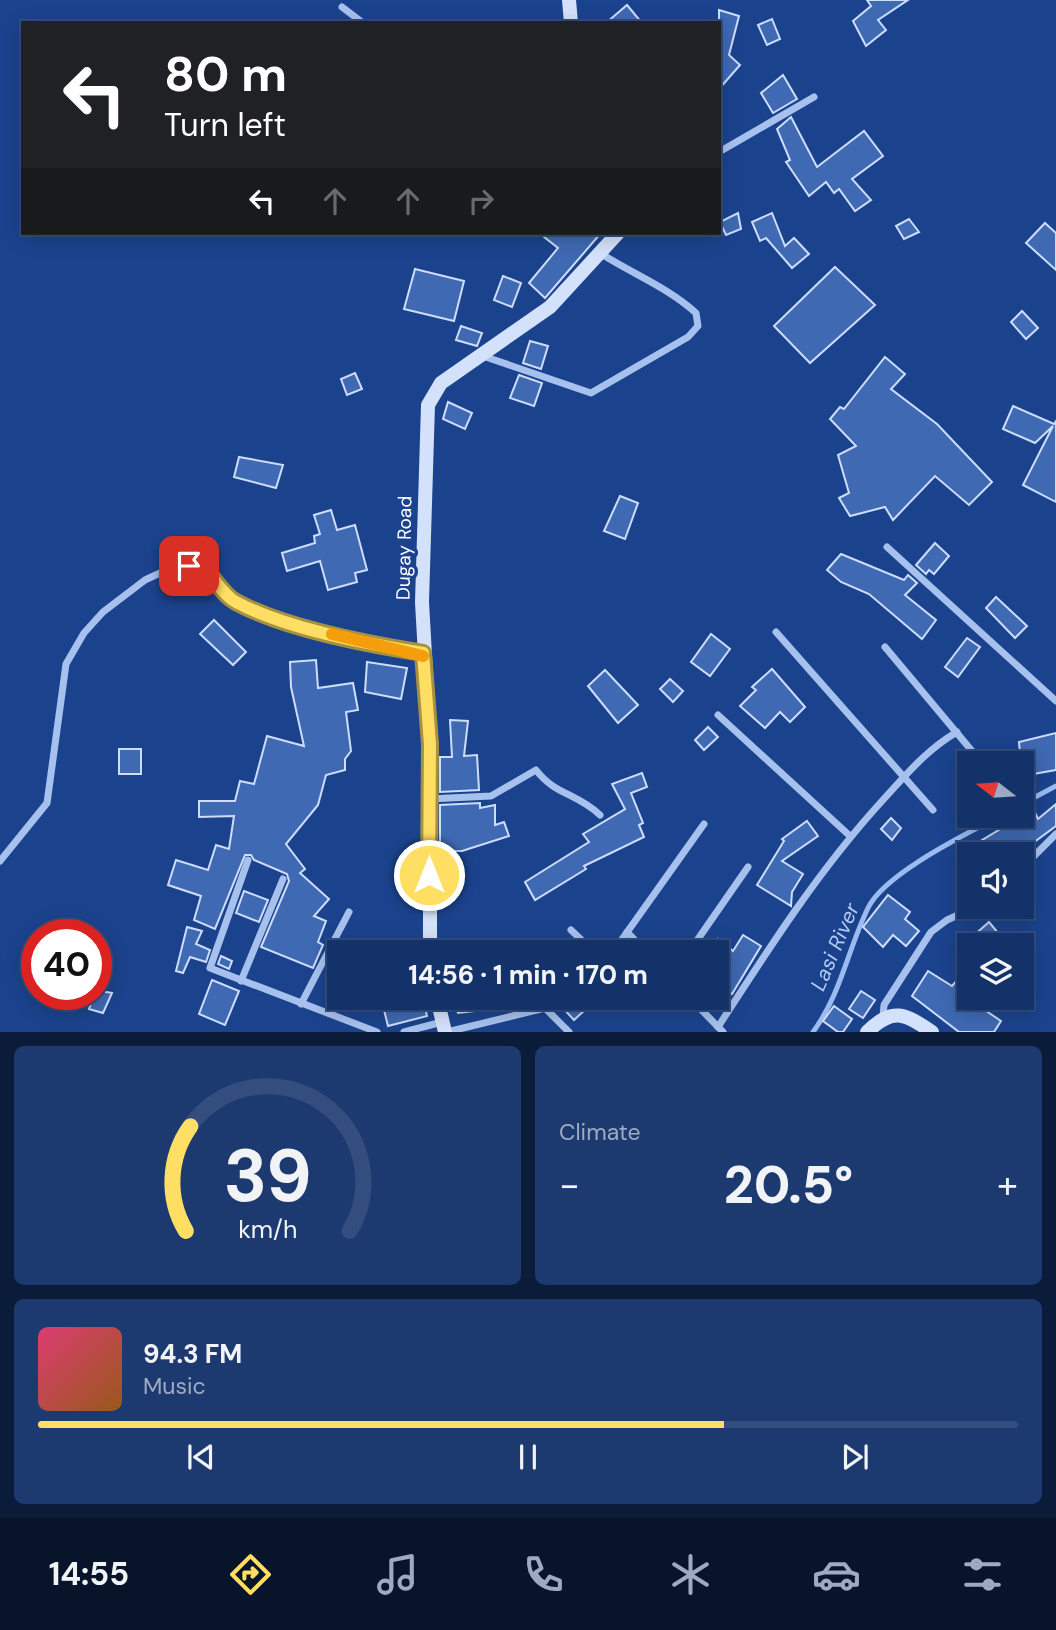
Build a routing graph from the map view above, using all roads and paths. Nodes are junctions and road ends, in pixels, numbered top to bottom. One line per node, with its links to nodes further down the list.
1 (569, 0): 4 (street)
2 (342, 7): 3 (street)
3 (360, 21)
4 (571, 21)
5 (814, 97): 6 (street)
6 (721, 151)
7 (616, 235): 8 (street, Dugay Road)
8 (600, 253): 9 (street, Dugay Road); 9 (street)
9 (480, 355): 13 (street, Dugay Road)
10 (887, 547): 14 (street)
11 (776, 632): 18 (street)
12 (885, 647): 16 (street)
13 (423, 653): 19 (street, Dugay Road); 27 (street)
14 (1056, 701)
15 (718, 715): 24 (street)
16 (957, 732): 17 (street); 18 (street)
17 (972, 751)
18 (904, 777): 20 (street); 24 (street)
19 (429, 799): 21 (street); 34 (street, Dugay Road)
20 (933, 810)
21 (600, 815)
22 (704, 824): 33 (street)
23 (1056, 834): 25 (street)
24 (850, 836): 45 (street)
25 (1034, 856)
26 (248, 860): 39 (street)
27 (0, 861)
28 (748, 867): 38 (street)
29 (283, 879): 39 (street)
30 (349, 912): 40 (street)
31 (957, 915): 43 (street)
32 (571, 930): 35 (street)
33 (627, 932): 36 (street); 37 (street)
34 (430, 940)
35 (581, 940)
36 (621, 940)
37 (635, 940)
38 (697, 940)
39 (241, 981): 40 (street)
40 (301, 1004): 46 (street)
41 (440, 1010): 44 (street)
42 (702, 1010): 45 (street)
43 (883, 1017): 49 (street); 50 (street)
44 (445, 1028): 47 (street); 48 (street)
45 (721, 1029)
46 (377, 1031)
47 (404, 1031)
48 (569, 1031)
49 (867, 1031)
50 (932, 1031)

